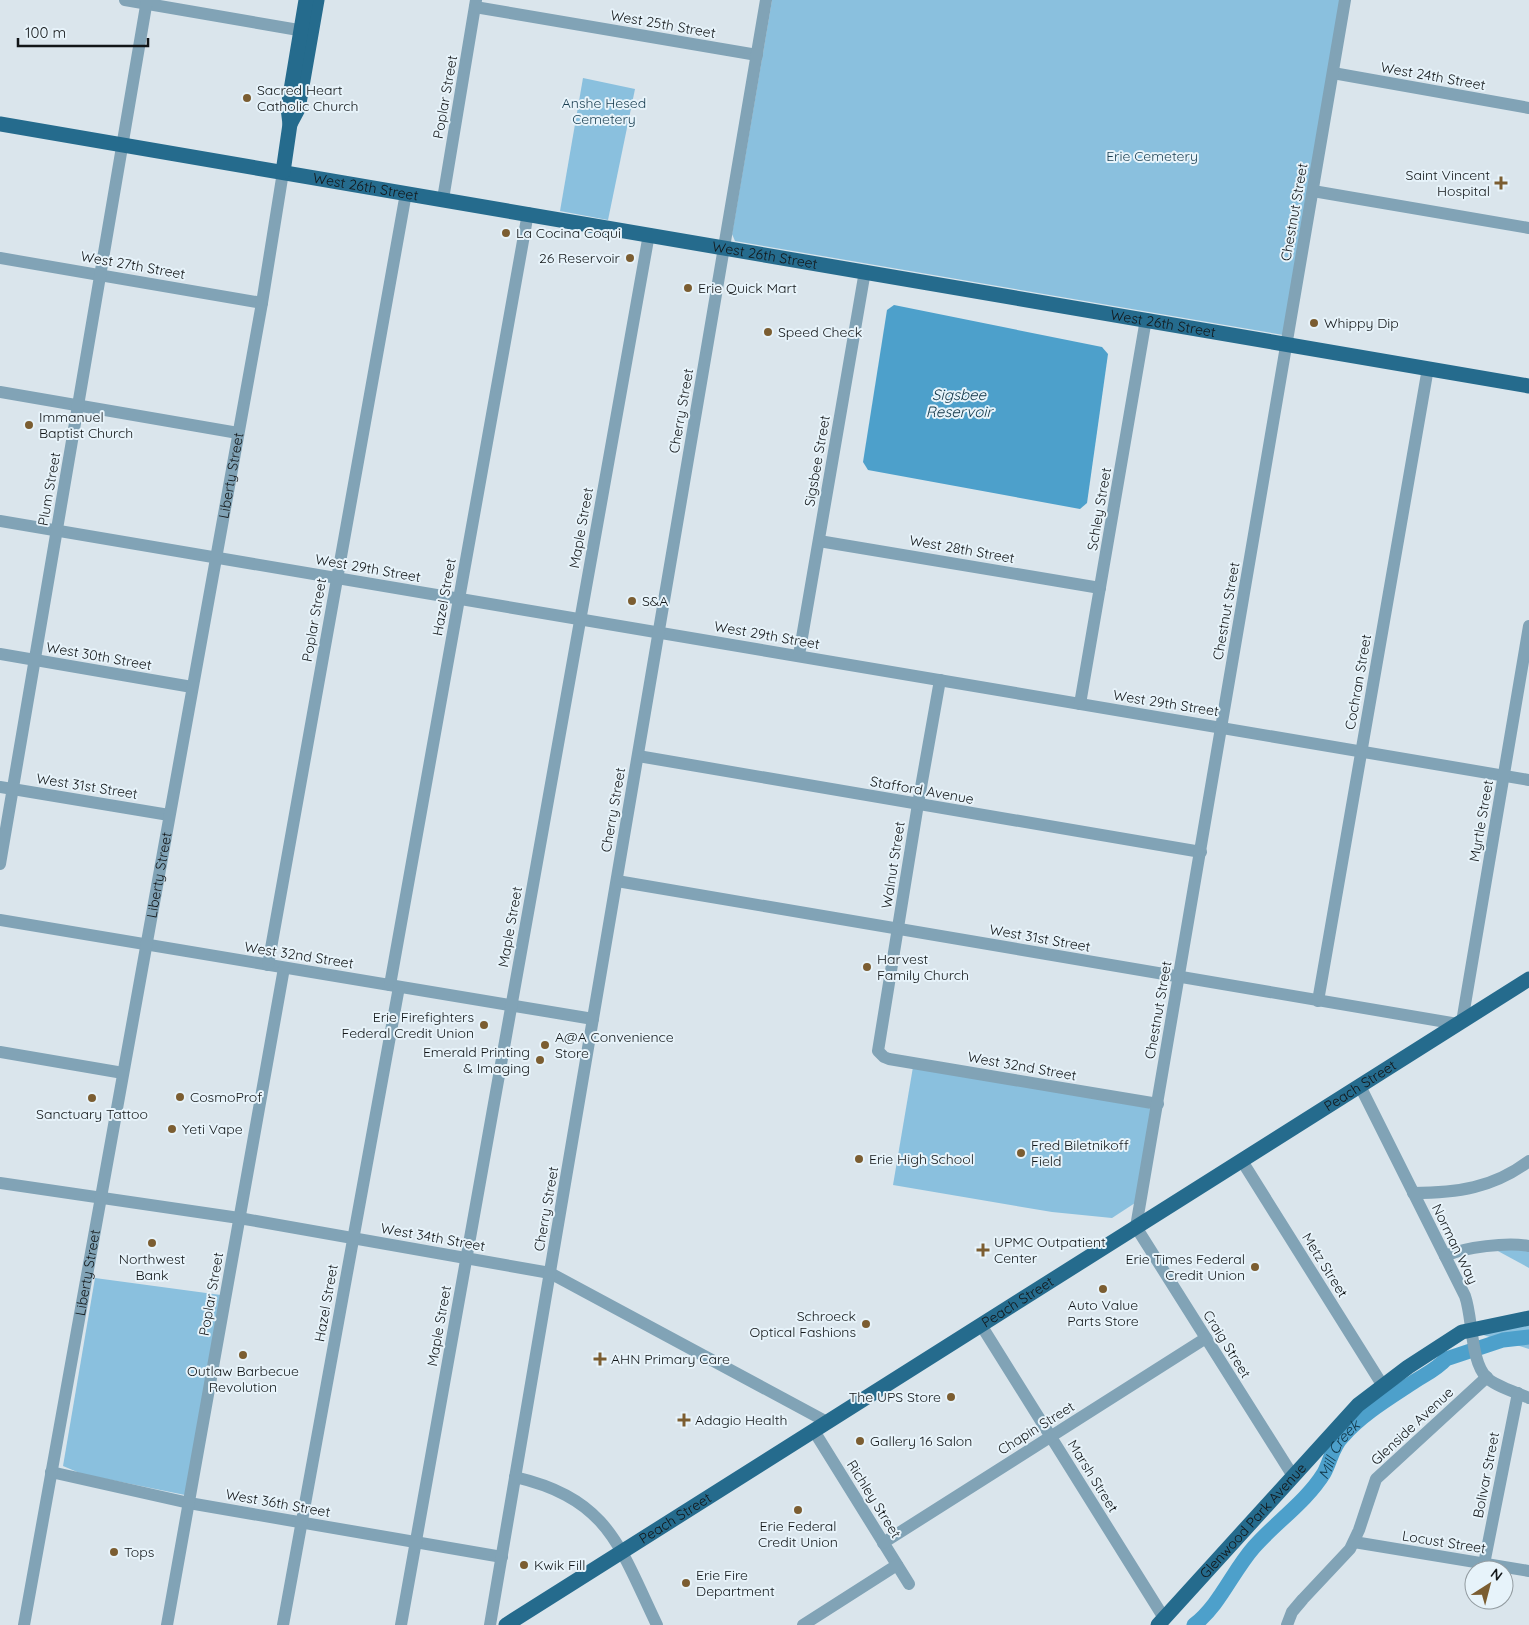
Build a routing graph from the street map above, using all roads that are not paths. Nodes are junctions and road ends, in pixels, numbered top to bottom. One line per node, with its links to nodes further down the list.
1 (125, 0): 6 (street)
2 (306, 0): 8 (main road, Liberty Street)
3 (317, 0): 8 (main road, Liberty Street)
4 (766, 0): 9 (street, Cherry Street)
5 (1345, 0): 10 (street, Chestnut Street)
6 (147, 2): 8 (street); 13 (street, Plum Street)
7 (476, 4): 9 (street, West 25th Street); 17 (street, Poplar Street)
8 (306, 31): 14 (main road, Liberty Street)
9 (757, 55): 21 (street, Cherry Street)
10 (1333, 73): 11 (street, West 24th Street); 15 (street, Chestnut Street)
11 (1529, 108)
12 (0, 124): 13 (main road, West 26th Street)
13 (122, 145): 14 (main road, West 26th Street); 24 (street, Plum Street)
14 (283, 172): 16 (main road, West 26th Street); 25 (street, Liberty Street)
15 (1312, 191): 19 (street); 27 (street, Chestnut Street)
16 (406, 193): 17 (main road, West 26th Street); 37 (street, Poplar Street)
17 (443, 199): 18 (main road, West 26th Street)
18 (528, 213): 20 (main road, West 26th Street); 39 (street, Hazel Street)
19 (1529, 228)
20 (649, 234): 21 (main road, West 26th Street); 40 (street, Maple Street)
21 (724, 247): 23 (main road, West 26th Street); 42 (street, Cherry Street)
22 (0, 258): 24 (street, West 27th Street)
23 (865, 271): 26 (main road, West 26th Street); 35 (street, Sigsbee Street)
24 (100, 274): 25 (street, West 27th Street); 31 (street, Plum Street)
25 (262, 303): 32 (street, Liberty Street)
26 (1146, 319): 27 (main road, West 26th Street); 38 (street, Schley Street)
27 (1287, 344): 28 (main road, West 26th Street); 51 (street, Chestnut Street)
28 (1428, 368): 29 (main road, West 26th Street); 52 (street, Cochran Street)
29 (1529, 386)
30 (0, 392): 31 (street)
31 (78, 405): 32 (street); 34 (street, Plum Street)
32 (238, 432): 36 (street, Liberty Street)
33 (0, 521): 34 (street, West 29th Street)
34 (57, 530): 36 (street, West 29th Street); 45 (street, Plum Street)
35 (819, 541): 38 (street, West 28th Street); 44 (street, Sigsbee Street)
36 (216, 557): 37 (street, West 29th Street); 48 (street, Liberty Street)
37 (337, 578): 39 (street, West 29th Street); 65 (street, Poplar Street)
38 (1100, 588): 50 (street, Schley Street)
39 (459, 598): 40 (street, West 29th Street); 69 (street, Hazel Street)
40 (580, 619): 42 (street, West 29th Street); 71 (street, Maple Street)
41 (1529, 626): 47 (street, Myrtle Street)
42 (659, 632): 44 (street, West 29th Street); 53 (street, Cherry Street)
43 (0, 654): 45 (street, West 30th Street)
44 (800, 655): 46 (street, West 29th Street)
45 (35, 660): 48 (street, West 30th Street); 56 (street, Plum Street)
46 (940, 680): 50 (street, West 29th Street); 57 (street, Walnut Street)
47 (1520, 681): 49 (street); 54 (street, Myrtle Street)
48 (192, 687): 58 (street, Liberty Street)
49 (1529, 691)
50 (1080, 704): 51 (street, West 29th Street)
51 (1222, 728): 52 (street, West 29th Street); 59 (street, Chestnut Street)
52 (1362, 752): 54 (street, West 29th Street); 70 (street, Cochran Street)
53 (638, 756): 57 (street, Stafford Avenue); 61 (street, Cherry Street)
54 (1504, 776): 55 (street, West 29th Street); 73 (street, Myrtle Street)
55 (1529, 780)
56 (6, 788): 58 (street, West 31st Street); 60 (street, Plum Street)
57 (918, 804): 59 (street, Stafford Avenue); 63 (street, Walnut Street)
58 (169, 815): 64 (street, Liberty Street)
59 (1200, 852): 67 (street, Chestnut Street)
60 (0, 864)
61 (617, 880): 63 (street, West 31st Street); 72 (street, Cherry Street)
62 (0, 920): 64 (street, West 32nd Street)
63 (898, 930): 67 (street, West 31st Street); 75 (street, Walnut Street)
64 (146, 945): 65 (street, West 32nd Street); 76 (street, Liberty Street)
65 (268, 965): 66 (street, West 32nd Street)
66 (284, 968): 69 (street, West 32nd Street); 84 (street, Poplar Street)
67 (1179, 977): 70 (street, West 31st Street); 78 (street, Chestnut Street)
68 (1529, 979): 73 (main road, Peach Street)
69 (395, 986): 71 (street, West 32nd Street); 86 (street, Hazel Street)
70 (1318, 1000): 73 (street, West 31st Street)
71 (511, 1005): 72 (street, West 32nd Street); 89 (street, Maple Street)
72 (593, 1019): 90 (street, Cherry Street)
73 (1460, 1023): 77 (main road, Peach Street)
74 (0, 1052): 76 (street)
75 (881, 1055): 78 (street, West 32nd Street)
76 (123, 1073): 83 (street, Liberty Street)
77 (1360, 1086): 79 (main road, Peach Street); 82 (street, Norman Way)
78 (1158, 1104): 85 (street, Chestnut Street)
79 (1242, 1161): 85 (main road, Peach Street); 96 (street, Metz Street)
80 (1529, 1161): 82 (street)
81 (0, 1184): 83 (street, West 34th Street)
82 (1413, 1193): 88 (street, Norman Way)
83 (101, 1198): 84 (street, West 34th Street); 101 (street, Liberty Street)
84 (240, 1218): 86 (street, West 34th Street); 104 (street, Poplar Street)
85 (1136, 1227): 92 (main road, Peach Street); 94 (street, Craig Street)
86 (352, 1237): 89 (street, West 34th Street); 105 (street, Hazel Street)
87 (1529, 1246): 88 (street)
88 (1445, 1256): 93 (street, Norman Way)
89 (467, 1258): 90 (street, West 34th Street); 106 (street, Maple Street)
90 (550, 1273): 98 (street, West 34th Street); 103 (street, Cherry Street)
91 (1529, 1318): 93 (main road, Glenwood Park Avenue)
92 (981, 1325): 98 (main road, Peach Street); 100 (street, Marsh Street)
93 (1472, 1335): 95 (street, Norman Way); 96 (main road, Glenwood Park Avenue)
94 (1206, 1338): 100 (street, Chapin Street); 102 (street, Craig Street)
95 (1487, 1377): 97 (street); 107 (street, Glenside Avenue)
96 (1383, 1386): 102 (main road, Glenwood Park Avenue)
97 (1523, 1395): 111 (street, Bolivar Street)
98 (827, 1422): 99 (main road, Peach Street)
99 (814, 1431): 108 (street, Richley Street); 109 (main road, Peach Street)
100 (1051, 1436): 108 (street, Chapin Street); 117 (street, Marsh Street)
101 (51, 1472): 104 (street, West 36th Street); 118 (street, Liberty Street)
102 (1292, 1476): 117 (main road, Glenwood Park Avenue)
103 (515, 1478): 109 (street); 110 (street, Cherry Street)
104 (189, 1503): 105 (street, West 36th Street); 119 (street, Poplar Street)
105 (302, 1523): 106 (street, West 36th Street); 120 (street, Hazel Street)
106 (416, 1542): 110 (street, West 36th Street); 121 (street, Maple Street)
107 (1354, 1542): 112 (street, Locust Street); 126 (street, Glenside Avenue)
108 (883, 1543): 113 (street, Richley Street)
109 (621, 1552): 123 (main road, Peach Street); 124 (street)
110 (502, 1557): 122 (street, Cherry Street)
111 (1485, 1560)
112 (1464, 1561)
113 (897, 1565): 116 (street, Richley Street); 125 (street)
114 (1514, 1569): 115 (street, Locust Street)
115 (1529, 1571)
116 (910, 1584)
117 (1161, 1621)
118 (24, 1625)
119 (167, 1625)
120 (283, 1625)
121 (401, 1625)
122 (490, 1625)
123 (506, 1625)
124 (657, 1625)
125 (803, 1625)
126 (1287, 1625)

